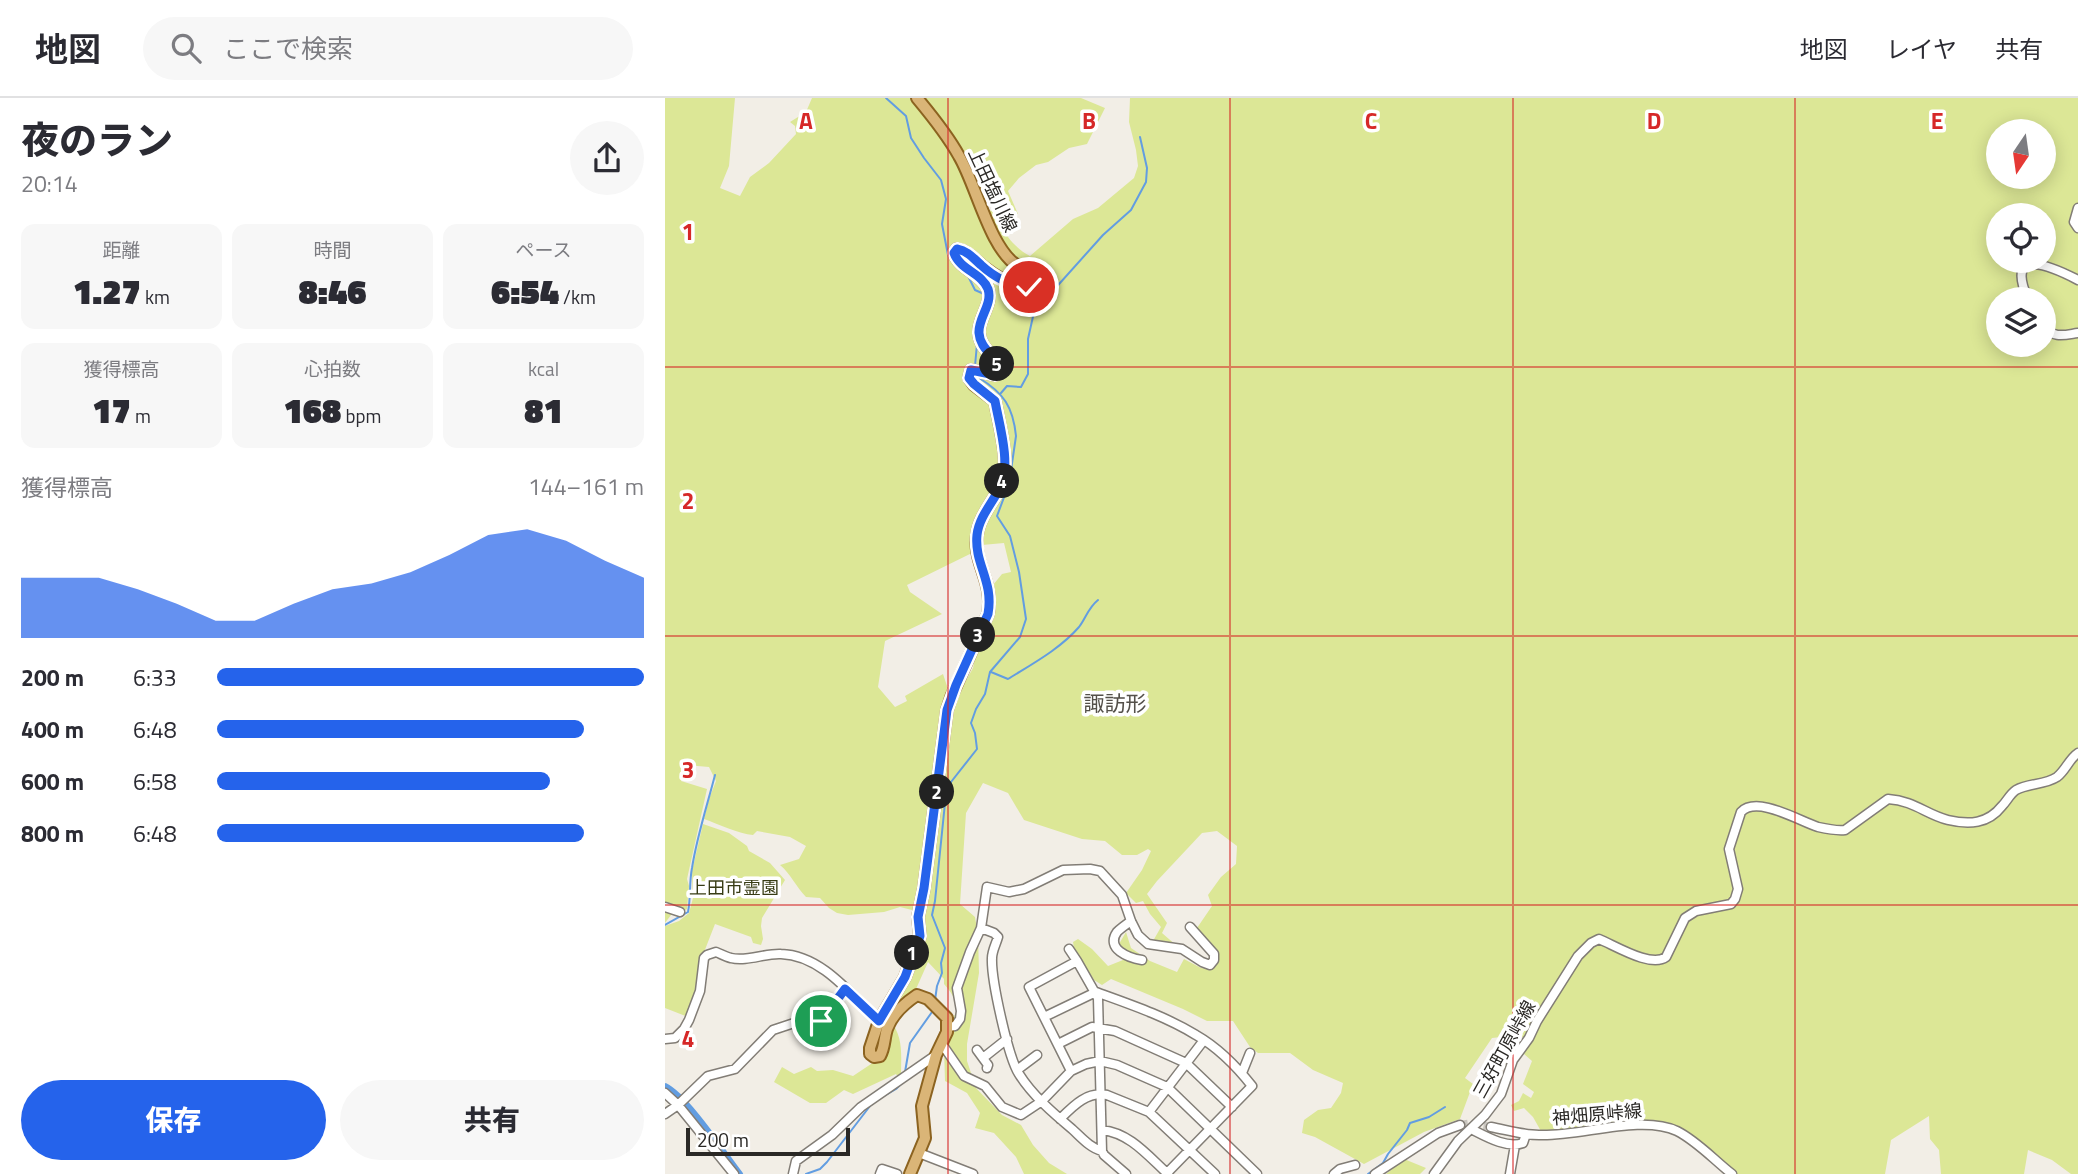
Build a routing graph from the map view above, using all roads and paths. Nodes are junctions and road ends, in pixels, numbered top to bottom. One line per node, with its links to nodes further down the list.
1 (917, 98): 20 (main road, 上田塩川線)
2 (2078, 208): 3 (street)
3 (2078, 228)
4 (2078, 281): 5 (street)
5 (2024, 287)
6 (2078, 332): 7 (street)
7 (2056, 335)
8 (2078, 752): 51 (street, 三好町原峠線)
9 (665, 907): 10 (street)
10 (680, 912)
11 (1131, 921): 12 (street); 13 (street); 15 (street)
12 (1190, 927)
13 (981, 928): 21 (street); 24 (street)
14 (1069, 949): 16 (street)
15 (1142, 960)
16 (1077, 961): 18 (street); 19 (street)
17 (845, 989): 20 (street); 23 (street); 43 (street)
18 (1096, 992): 19 (street); 22 (street); 25 (street)
19 (1044, 1017): 27 (street)
20 (879, 1021): 21 (main road, 上田塩川線)
21 (948, 1027): 26 (main road)
22 (1100, 1028): 27 (street); 33 (street); 34 (street)
23 (665, 1039)
24 (1007, 1040): 32 (street); 36 (street)
25 (1204, 1040): 34 (street); 38 (street)
26 (942, 1044): 30 (main road); 42 (street)
27 (1058, 1044): 37 (street)
28 (977, 1050): 32 (street)
29 (1250, 1053): 38 (street)
30 (936, 1055): 57 (main road); 60 (street)
31 (1037, 1055): 36 (street)
32 (983, 1058): 35 (street)
33 (1100, 1060): 37 (street); 39 (street); 41 (street)
34 (1187, 1063): 39 (street); 44 (street)
35 (987, 1068)
36 (1017, 1070): 42 (street)
37 (1071, 1071): 42 (street)
38 (1242, 1073): 44 (street)
39 (1167, 1087): 45 (street); 50 (street)
40 (665, 1093): 43 (street)
41 (1101, 1094): 45 (street); 47 (street); 52 (street)
42 (1042, 1101): 47 (street)
43 (678, 1105): 46 (street); 59 (street)
44 (1232, 1107): 50 (street)
45 (1149, 1112): 55 (street)
46 (665, 1114)
47 (1060, 1119): 56 (street)
48 (1460, 1125): 70 (street)
49 (1491, 1127): 53 (street, 神畑原峠線)
50 (1210, 1128): 55 (street); 68 (street)
51 (1471, 1129): 54 (street); 71 (street, 三好町原峠線)
52 (1102, 1130): 56 (street); 66 (street)
53 (1526, 1134): 54 (street); 73 (street, 神畑原峠線)
54 (1514, 1145): 72 (street)
55 (1189, 1150): 66 (street); 67 (street)
56 (1102, 1151): 65 (street)
57 (919, 1153): 63 (main road); 64 (street)
58 (1355, 1165): 69 (street)
59 (734, 1174)
60 (793, 1174)
61 (880, 1174): 62 (street)
62 (897, 1174)
63 (910, 1174)
64 (973, 1174)
65 (1125, 1174)
66 (1167, 1174)
67 (1215, 1174)
68 (1257, 1174)
69 (1334, 1174)
70 (1375, 1174)
71 (1434, 1174)
72 (1510, 1174)
73 (1732, 1174)

